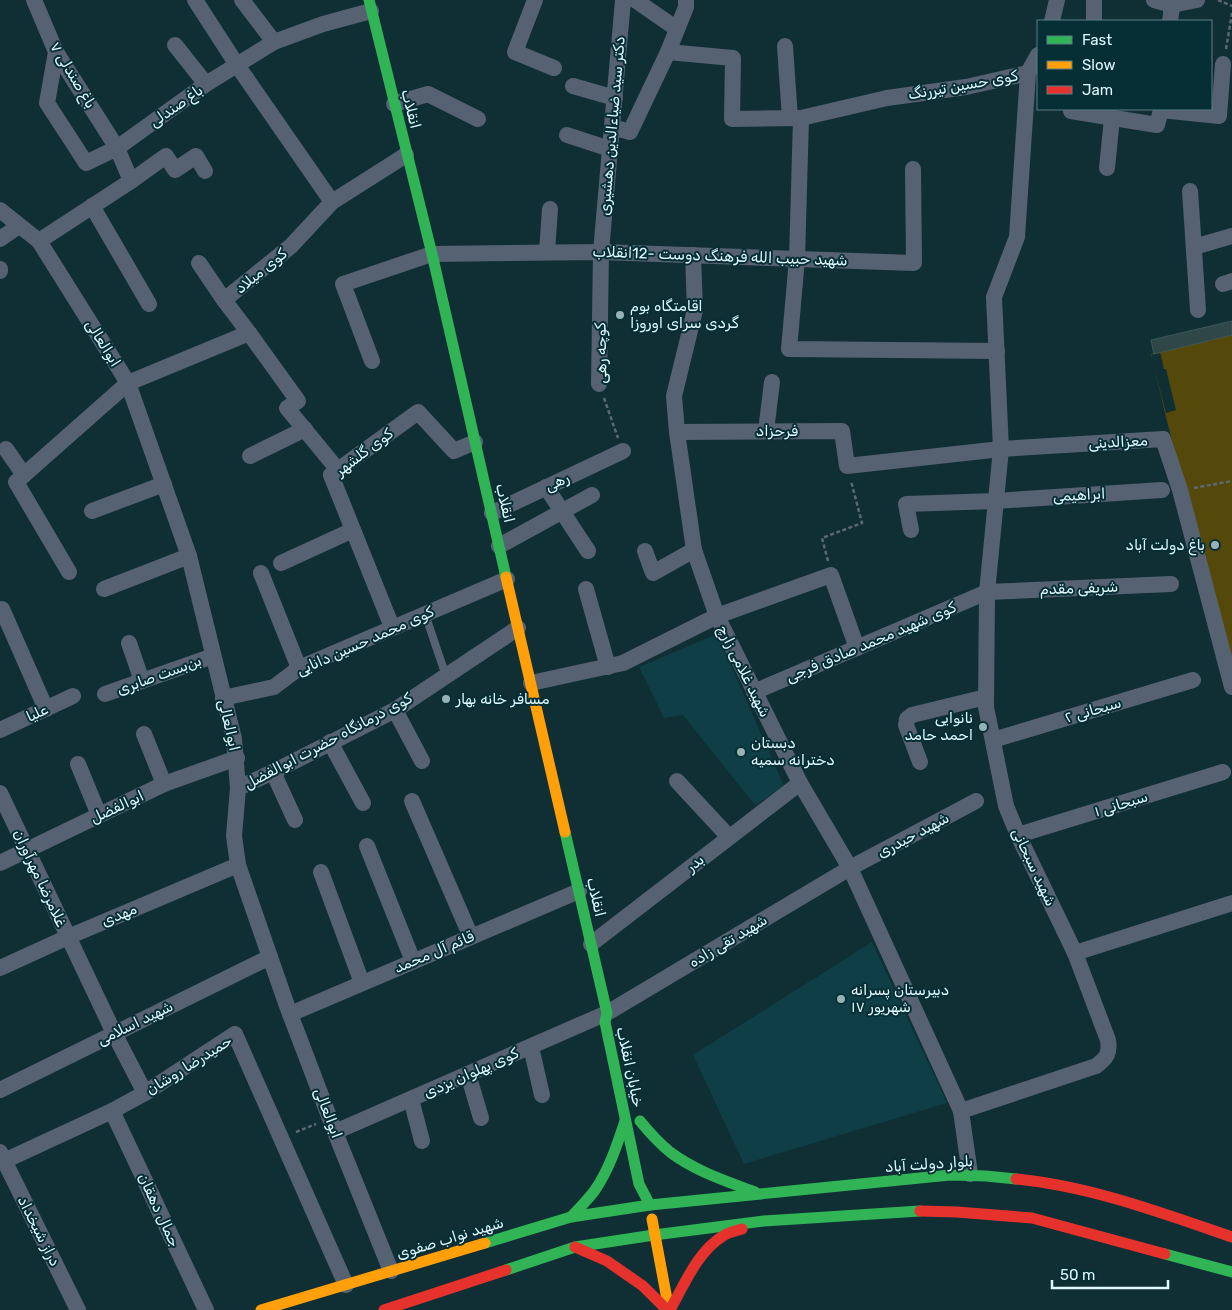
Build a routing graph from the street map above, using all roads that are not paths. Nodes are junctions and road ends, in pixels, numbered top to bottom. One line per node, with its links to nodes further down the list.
1 (34, 0): 20 (street, باغ صندلی ۷)
2 (194, 0): 24 (street)
3 (242, 0): 17 (street)
4 (535, 0): 25 (street)
5 (623, 0): 29 (street, دکتر سید ضیاءالدین دهشیری)
6 (635, 0): 16 (street)
7 (686, 0): 16 (street)
8 (1094, 0): 15 (street)
9 (1154, 0): 13 (street)
10 (1197, 0): 13 (street)
11 (1061, 1): 14 (street)
12 (370, 6): 17 (street, باغ صندلی); 30 (main road, انقلاب)
13 (1172, 9)
14 (1052, 20)
15 (1094, 20)
16 (676, 29): 21 (street)
17 (274, 42): 24 (street, باغ صندلی)
18 (175, 45): 27 (street)
19 (785, 46): 32 (street)
20 (56, 52): 37 (street, باغ صندلی ۷); 37 (street, باغ صندلی)
21 (668, 52): 32 (street, کوی حسین تیررنگ); 35 (street)
22 (1037, 57): 26 (street)
23 (1222, 63): 33 (street)
24 (237, 65): 27 (street, باغ صندلی); 45 (street)
25 (554, 68)
26 (1028, 73): 32 (street, کوی حسین تیررنگ); 64 (street, کوی حسین تیررنگ)
27 (206, 84): 37 (street, باغ صندلی)
28 (573, 86): 29 (street)
29 (615, 98): 35 (street, دکتر سید ضیاءالدین دهشیری)
30 (394, 104): 34 (street); 39 (main road, انقلاب)
31 (1071, 111): 33 (street)
32 (796, 118): 58 (street)
33 (1112, 118): 40 (street)
34 (478, 119)
35 (612, 127): 38 (street, دکتر سید ضیاءالدین دهشیری)
36 (567, 135): 38 (street)
37 (117, 148): 43 (street)
38 (610, 149): 55 (street, دکتر سید ضیاءالدین دهشیری)
39 (406, 155): 45 (street, کوی میلاد); 56 (main road, انقلاب)
40 (1107, 168)
41 (913, 169): 58 (street, شهید حبیب الله فرهنگ دوست -12انقلاب)
42 (205, 171): 43 (street)
43 (132, 181): 46 (street)
44 (1190, 191): 53 (street)
45 (332, 202): 60 (street, کوی میلاد)
46 (92, 206): 52 (street); 61 (street)
47 (550, 209): 54 (street)
48 (0, 210): 49 (street, ابوالعالی)
49 (19, 226): 51 (street); 52 (street, ابوالعالی)
50 (1232, 236): 53 (street)
51 (0, 240)
52 (39, 241): 67 (street, ابوالعالی)
53 (1194, 247): 62 (street)
54 (547, 252): 55 (street, شهید حبیب الله فرهنگ دوست -12انقلاب); 56 (street, شهید حبیب الله فرهنگ دوست -12انقلاب)
55 (601, 252): 57 (street, شهید حبیب الله فرهنگ دوست -12انقلاب); 68 (street, کوچه رهی)
56 (432, 254): 65 (street, شهید حبیب الله فرهنگ دوست -12انقلاب); 72 (main road, انقلاب)
57 (693, 255): 58 (street, شهید حبیب الله فرهنگ دوست -12انقلاب); 71 (street, شهید غلامی زارچ)
58 (797, 259): 64 (street)
59 (198, 263): 60 (street)
60 (224, 300): 63 (street, کوی میلاد)
61 (149, 304)
62 (1198, 310)
63 (249, 333): 67 (street); 69 (street, کوی میلاد)
64 (997, 350): 74 (street, کوی حسین تیررنگ)
65 (372, 361)
66 (772, 382): 70 (street)
67 (128, 383): 79 (street); 80 (street, ابوالعالی)
68 (599, 384)
69 (305, 429): 76 (street); 78 (street)
70 (766, 431): 71 (street, فرحزاد); 77 (street, فرحزاد)
71 (676, 432): 92 (street, شهید غلامی زارچ)
72 (475, 442): 78 (street, کوی گلشهر); 87 (main road, انقلاب)
73 (6, 449): 79 (street)
74 (1002, 449): 77 (street, معزالدینی); 84 (street, شهید سبحانی); 117 (street, معزالدینی)
75 (623, 451): 81 (street, رهی)
76 (250, 456)
77 (847, 466)
78 (338, 470): 88 (street, کوی گلشهر)
79 (24, 475): 96 (street)
80 (164, 484): 85 (street); 94 (street, ابوالعالی)
81 (546, 487): 86 (street); 87 (street, رهی)
82 (1162, 490): 84 (street, ابراهیمی)
83 (592, 494): 86 (street)
84 (995, 500): 89 (street, ابراهیمی); 102 (street, شهید سبحانی)
85 (92, 511)
86 (562, 511): 90 (street); 91 (street)
87 (492, 513): 90 (main road, انقلاب)
88 (353, 530): 95 (street); 106 (street, کوی گلشهر)
89 (911, 530)
90 (499, 546): 98 (main road, انقلاب)
91 (588, 550)
92 (694, 550): 93 (street); 105 (street, شهید غلامی زارچ)
93 (645, 551)
94 (189, 556): 100 (street); 110 (street, ابوالعالی)
95 (281, 564)
96 (69, 572)
97 (261, 573): 112 (street)
98 (507, 580): 104 (street, کوی محمد حسین دانایی); 107 (main road, انقلاب)
99 (1171, 584): 102 (street, شریفی مقدم)
100 (104, 589)
101 (586, 589): 111 (street)
102 (987, 592): 109 (street, کوی شهید محمد صادق فرجی); 121 (street, شهید سبحانی)
103 (2, 609): 123 (street)
104 (425, 614): 106 (street, کوی محمد حسین دانایی); 113 (lane)
105 (717, 616): 109 (street); 111 (street); 118 (street, شهید غلامی زارچ)
106 (392, 627): 112 (street, کوی محمد حسین دانایی)
107 (518, 628): 113 (street, کوی درمانگاه حضرت ابوالفضل); 116 (main road, انقلاب)
108 (129, 643): 115 (street)
109 (857, 648): 118 (street, کوی شهید محمد صادق فرجی)
110 (213, 656): 115 (street, بن‌بست صابری); 122 (street, ابوالعالی)
111 (608, 666): 116 (street)
112 (300, 668): 122 (street, کوی محمد حسین دانایی)
113 (446, 676): 124 (street, کوی درمانگاه حضرت ابوالفضل)
114 (1194, 680): 127 (street, سبحانی ۲)
115 (142, 681): 119 (street, بن‌بست صابری)
116 (531, 683): 153 (main road, انقلاب)
117 (1232, 687)
118 (754, 692): 136 (street, شهید غلامی زارچ)
119 (105, 694)
120 (74, 696): 123 (street, علیا)
121 (986, 697): 127 (street, شهید سبحانی); 131 (street)
122 (223, 698): 129 (street, ابوالعالی)
123 (46, 709): 125 (street, علیا)
124 (395, 710): 128 (street, کوی درمانگاه حضرت ابوالفضل); 130 (street)
125 (0, 730)
126 (144, 734): 137 (street)
127 (993, 740): 145 (street, شهید سبحانی)
128 (330, 742): 133 (street, کوی درمانگاه حضرت ابوالفضل); 142 (street)
129 (237, 758): 137 (street, ابوالفضل); 138 (street, ابوالعالی)
130 (422, 761)
131 (920, 762)
132 (78, 764): 143 (street)
133 (273, 772): 138 (street, کوی درمانگاه حضرت ابوالفضل); 144 (street)
134 (1223, 772): 145 (street, سبحانی ۱)
135 (677, 781): 146 (street)
136 (800, 783): 146 (street, بدر); 151 (street, شهید غلامی زارچ)
137 (164, 784): 143 (street, ابوالفضل)
138 (238, 788): 150 (street, ابوالعالی)
139 (0, 793): 148 (street, غلامرضا مهرآوران)
140 (412, 801): 156 (street)
141 (976, 801): 151 (street, شهید حیدری)
142 (363, 803)
143 (99, 815): 148 (street, ابوالفضل)
144 (295, 820)
145 (1018, 835): 158 (street, شهید سبحانی)
146 (729, 837): 157 (street, بدر)
147 (367, 846): 160 (street)
148 (27, 850): 149 (street, ابوالفضل); 155 (street, غلامرضا مهرآوران)
149 (0, 863)
150 (238, 865): 155 (street, مهدی); 159 (street, ابوالعالی)
151 (850, 868): 164 (street, شهید تقی زاده); 173 (street, شهید غلامی زارچ)
152 (321, 872): 162 (street)
153 (579, 891): 156 (street, قائم آل محمد); 157 (main road, انقلاب)
154 (1232, 903): 158 (street)
155 (68, 937): 161 (street, مهدی); 165 (street, غلامرضا مهرآوران)
156 (470, 937): 160 (street, قائم آل محمد)
157 (591, 944): 164 (main road, انقلاب)
158 (1075, 952): 173 (street, شهید سبحانی)
159 (270, 957): 163 (street, ابوالعالی); 165 (street, شهید اسلامی)
160 (413, 961): 162 (street, قائم آل محمد)
161 (0, 968)
162 (362, 983): 163 (street, قائم آل محمد)
163 (290, 1014): 176 (street, ابوالعالی)
164 (612, 1017): 166 (street, کوی پهلوان یزدی); 175 (main road, خیابان انقلاب)
165 (114, 1033): 168 (street, شهید اسلامی); 169 (street, غلامرضا مهرآوران)
166 (531, 1047): 167 (street, کوی پهلوان یزدی); 170 (street)
167 (468, 1074): 171 (street, کوی پهلوان یزدی); 174 (street)
168 (0, 1090)
169 (145, 1094): 172 (street, حمیدرضا روشان); 195 (street, حمیدرضا روشان)
170 (542, 1095)
171 (411, 1099): 176 (street, کوی پهلوان یزدی); 177 (street)
172 (112, 1111): 179 (street, حمیدرضا روشان); 198 (street, جمال دهقان)
173 (961, 1111): 180 (street)
174 (481, 1118)
175 (625, 1120): 186 (main road, خیابان انقلاب); 188 (main road)
176 (332, 1125): 193 (street, ابوالعالی)
177 (422, 1142)
178 (645, 1147): 184 (main road, خیابان انقلاب)
179 (2, 1157): 197 (street, دراز شیخداد)
180 (970, 1174): 181 (main road, بلوار دولت آباد); 191 (main road, بلوار دولت آباد)
181 (950, 1175): 183 (main road); 184 (main road, بلوار دولت آباد)
182 (653, 1182): 186 (main road, خیابان انقلاب)
183 (939, 1185)
184 (758, 1194): 186 (main road, بلوار دولت آباد)
185 (941, 1199): 187 (main road)
186 (650, 1205): 188 (main road, شهید نواب صفوی); 190 (main road, خیابان انقلاب)
187 (957, 1212): 189 (main road); 194 (main road)
188 (571, 1217): 193 (main road, شهید نواب صفوی)
189 (764, 1221): 190 (main road); 200 (main road)
190 (654, 1235): 192 (main road); 200 (main road, خیابان انقلاب)
191 (1232, 1237)
192 (575, 1247): 196 (main road); 200 (main road)
193 (391, 1272): 195 (main road, شهید نواب صفوی)
194 (1232, 1272)
195 (346, 1285): 199 (main road, شهید نواب صفوی)
196 (388, 1309)
197 (78, 1310)
198 (206, 1310)
199 (261, 1310)
200 (668, 1310)

